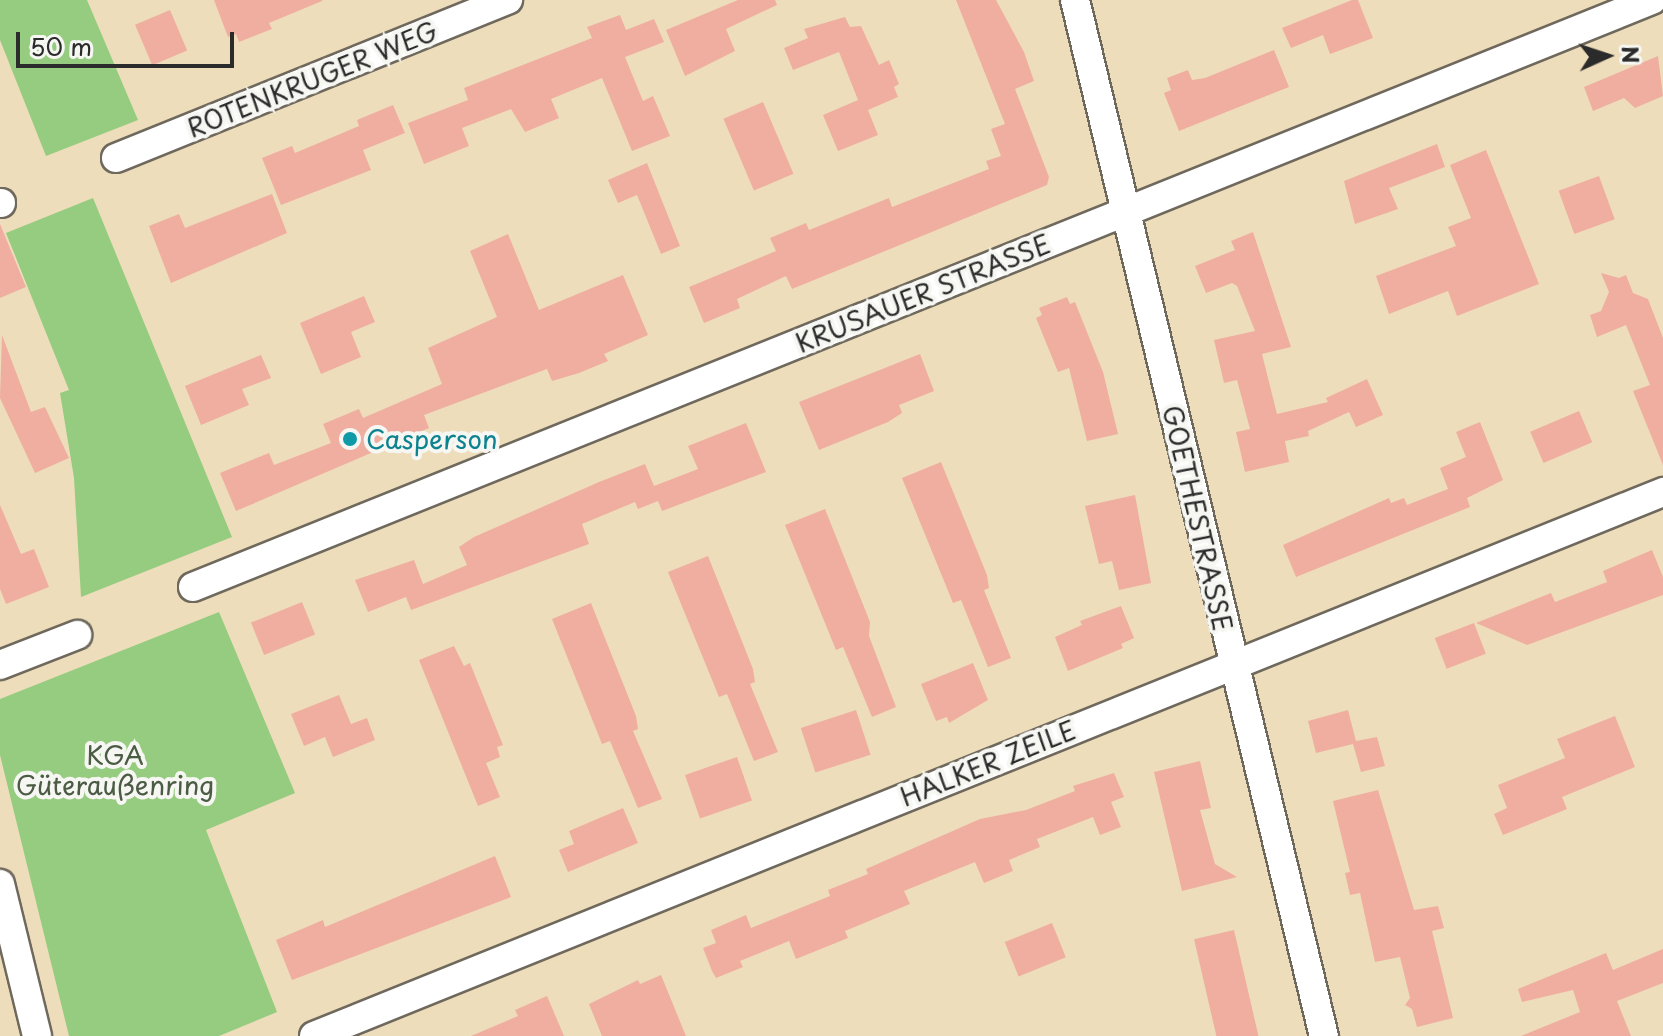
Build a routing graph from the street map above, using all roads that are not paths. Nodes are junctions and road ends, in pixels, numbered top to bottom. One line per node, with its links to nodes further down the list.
1 (508, 0): 4 (street, ROTENKRUGER WEG)
2 (1075, 0): 5 (street, GOETHESTRASSE)
3 (1652, 0): 5 (street, KRUSAUER STRASSE)
4 (116, 158)
5 (1126, 212): 7 (street, KRUSAUER STRASSE); 9 (street, GOETHESTRASSE)
6 (1663, 492): 9 (street, HALKER ZEILE)
7 (193, 587)
8 (77, 635): 10 (street)
9 (1232, 663): 13 (street, HALKER ZEILE); 14 (street, GOETHESTRASSE)
10 (0, 665)
11 (0, 884): 12 (street)
12 (37, 1036)
13 (314, 1036)
14 (1324, 1036)

